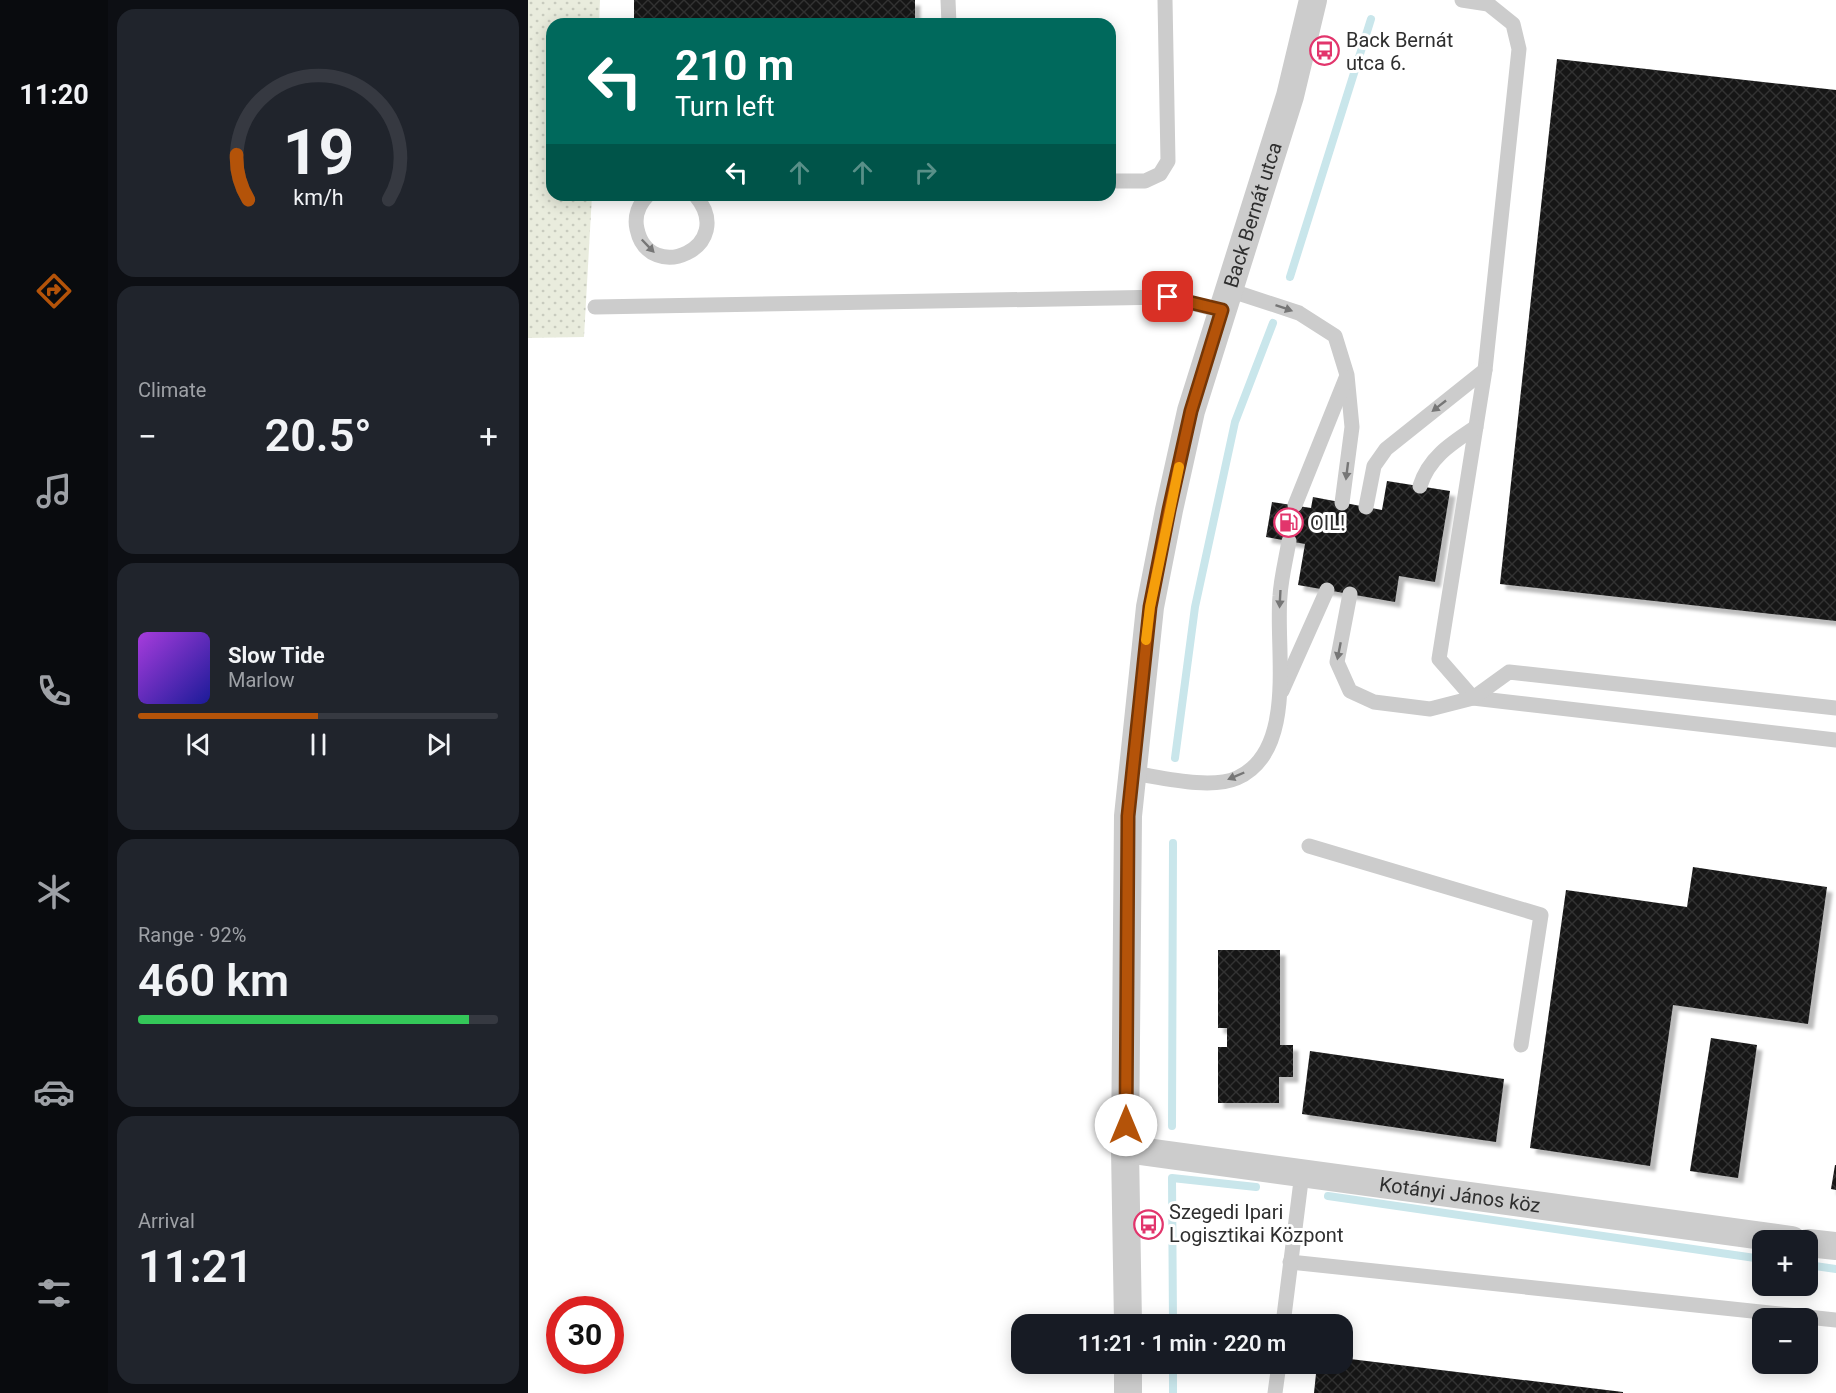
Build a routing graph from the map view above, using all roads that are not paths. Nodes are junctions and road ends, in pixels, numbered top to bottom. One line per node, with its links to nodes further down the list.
1 (948, 0): 5 (lane)
2 (1165, 0): 6 (lane)
3 (1313, 0): 9 (street, Back Bernát utca)
4 (1462, 0): 11 (lane)
5 (949, 18)
6 (1116, 181)
7 (642, 201): 8 (lane, one-way to 8)
8 (704, 201)
9 (1225, 300): 10 (lane); 12 (lane, one-way to 12); 25 (street, Back Bernát utca)
10 (595, 307)
11 (1485, 370): 13 (lane); 17 (lane, one-way to 17)
12 (1347, 375): 15 (lane, one-way to 15); 16 (lane)
13 (1476, 427): 14 (lane); 22 (lane)
14 (1420, 486)
15 (1342, 503)
16 (1295, 506)
17 (1366, 507)
18 (1289, 541): 21 (lane, one-way to 21)
19 (1327, 590): 21 (lane)
20 (1350, 594): 22 (lane, one-way to 22)
21 (1280, 696): 25 (lane, one-way to 25)
22 (1473, 698): 23 (lane); 24 (lane)
23 (1836, 708)
24 (1836, 740)
25 (1132, 773): 28 (street, Back Bernát utca)
26 (1308, 846): 27 (lane)
27 (1521, 1046)
28 (1125, 1149): 29 (street, Kotányi János köz); 34 (street, Back Bernát utca)
29 (1302, 1173): 30 (street, Kotányi János köz); 33 (lane)
30 (1752, 1235)
31 (1818, 1244): 32 (street)
32 (1836, 1246)
33 (1290, 1262): 35 (lane); 36 (lane)
34 (1128, 1314)
35 (1284, 1314)
36 (1836, 1320)
37 (1128, 1374): 39 (street)
38 (1278, 1374): 40 (lane)
39 (1128, 1393)
40 (1275, 1393)

